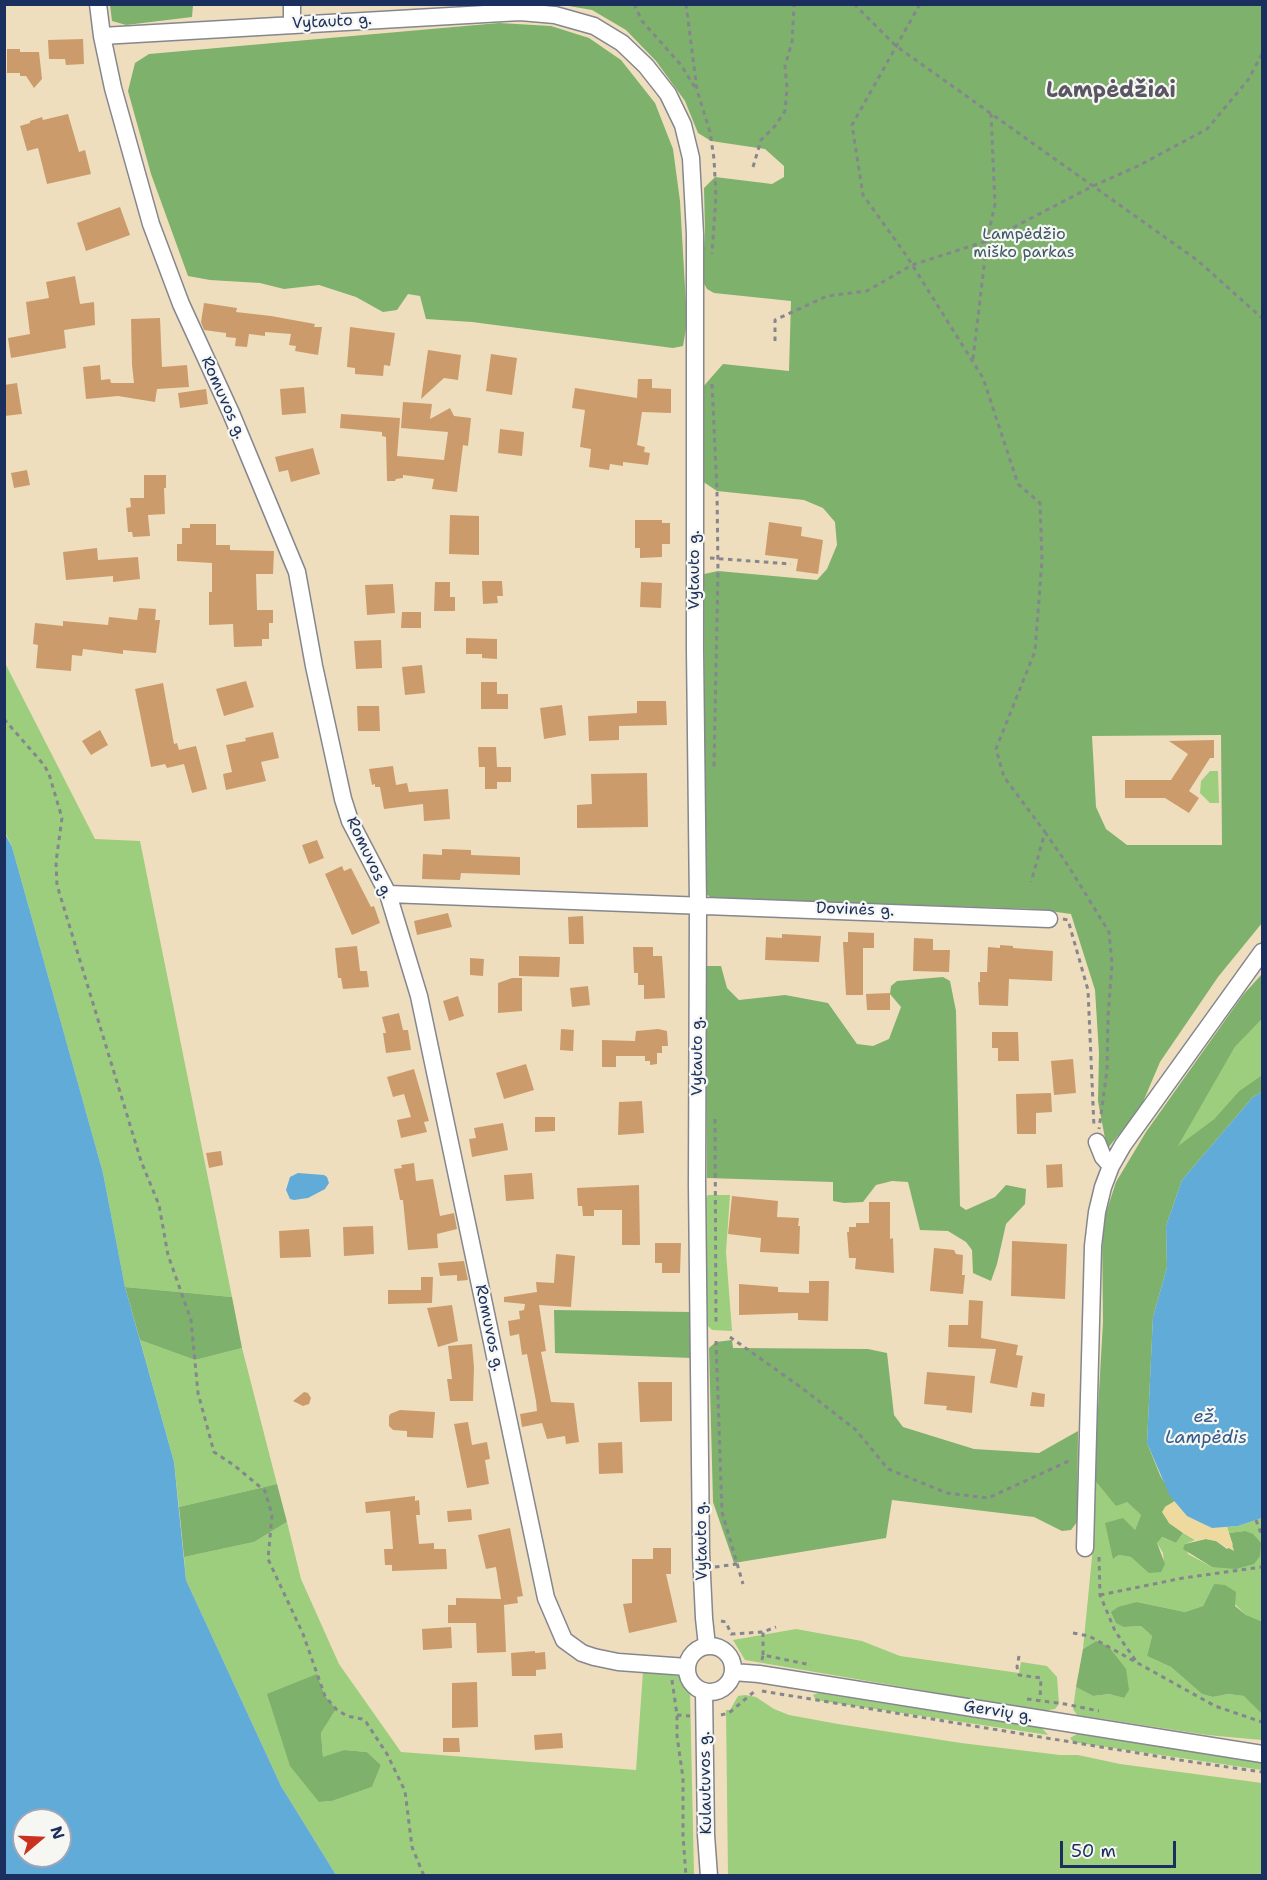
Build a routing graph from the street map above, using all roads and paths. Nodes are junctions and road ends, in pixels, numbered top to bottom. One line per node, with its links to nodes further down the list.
1 (98, 4): 8 (street, Romuvos g.)
2 (292, 4): 7 (street)
3 (634, 4): 11 (path)
4 (794, 4): 13 (path)
5 (854, 4): 9 (path)
6 (920, 4): 9 (path)
7 (292, 24): 8 (street, Vytauto g.); 20 (street, Vytauto g.)
8 (102, 36): 25 (street, Romuvos g.)
9 (896, 46): 12 (path); 16 (path)
10 (1263, 54): 14 (path)
11 (697, 90)
12 (991, 114): 14 (path); 15 (path)
13 (753, 167)
14 (1094, 186): 15 (path); 17 (path)
15 (987, 241): 16 (path); 19 (path)
16 (912, 265): 18 (path); 19 (path)
17 (1263, 318)
18 (775, 341)
19 (973, 361): 23 (path)
20 (696, 556): 21 (path); 26 (street, Vytauto g.)
21 (790, 564)
22 (4, 718): 58 (path)
23 (1044, 832): 24 (path); 29 (path)
24 (1031, 882)
25 (388, 894): 26 (street, Dovinės g.); 50 (street, Romuvos g.)
26 (698, 905): 27 (street, Dovinės g.); 39 (street, Vytauto g.)
27 (1049, 919): 29 (path)
28 (1263, 952): 30 (street)
29 (1097, 1143): 30 (street)
30 (1111, 1166): 33 (street)
31 (716, 1337): 37 (path)
32 (730, 1337): 33 (path)
33 (1088, 1456): 36 (street)
34 (1256, 1520): 35 (path)
35 (1263, 1536)
36 (1092, 1552): 41 (path)
37 (737, 1564): 39 (path); 40 (path)
38 (1263, 1566): 41 (path)
39 (702, 1568): 42 (street, Vytauto g.)
40 (743, 1584)
41 (1100, 1595): 49 (path)
42 (704, 1618): 44 (path); 46 (street, Vytauto g.)
43 (776, 1627): 44 (path)
44 (763, 1632): 47 (path)
45 (1073, 1633): 49 (path)
46 (707, 1646): 50 (street); 51 (street)
47 (763, 1655)
48 (1019, 1656): 54 (path)
49 (1137, 1664): 55 (path)
50 (679, 1667): 53 (street); 59 (path)
51 (733, 1672): 53 (street); 56 (street, Gervių g.)
52 (758, 1689): 57 (path)
53 (704, 1691): 60 (street, Kulautuvos g.)
54 (1040, 1700)
55 (1263, 1722)
56 (1263, 1754)
57 (1263, 1772)
58 (424, 1875)
59 (686, 1875)
60 (710, 1875)

